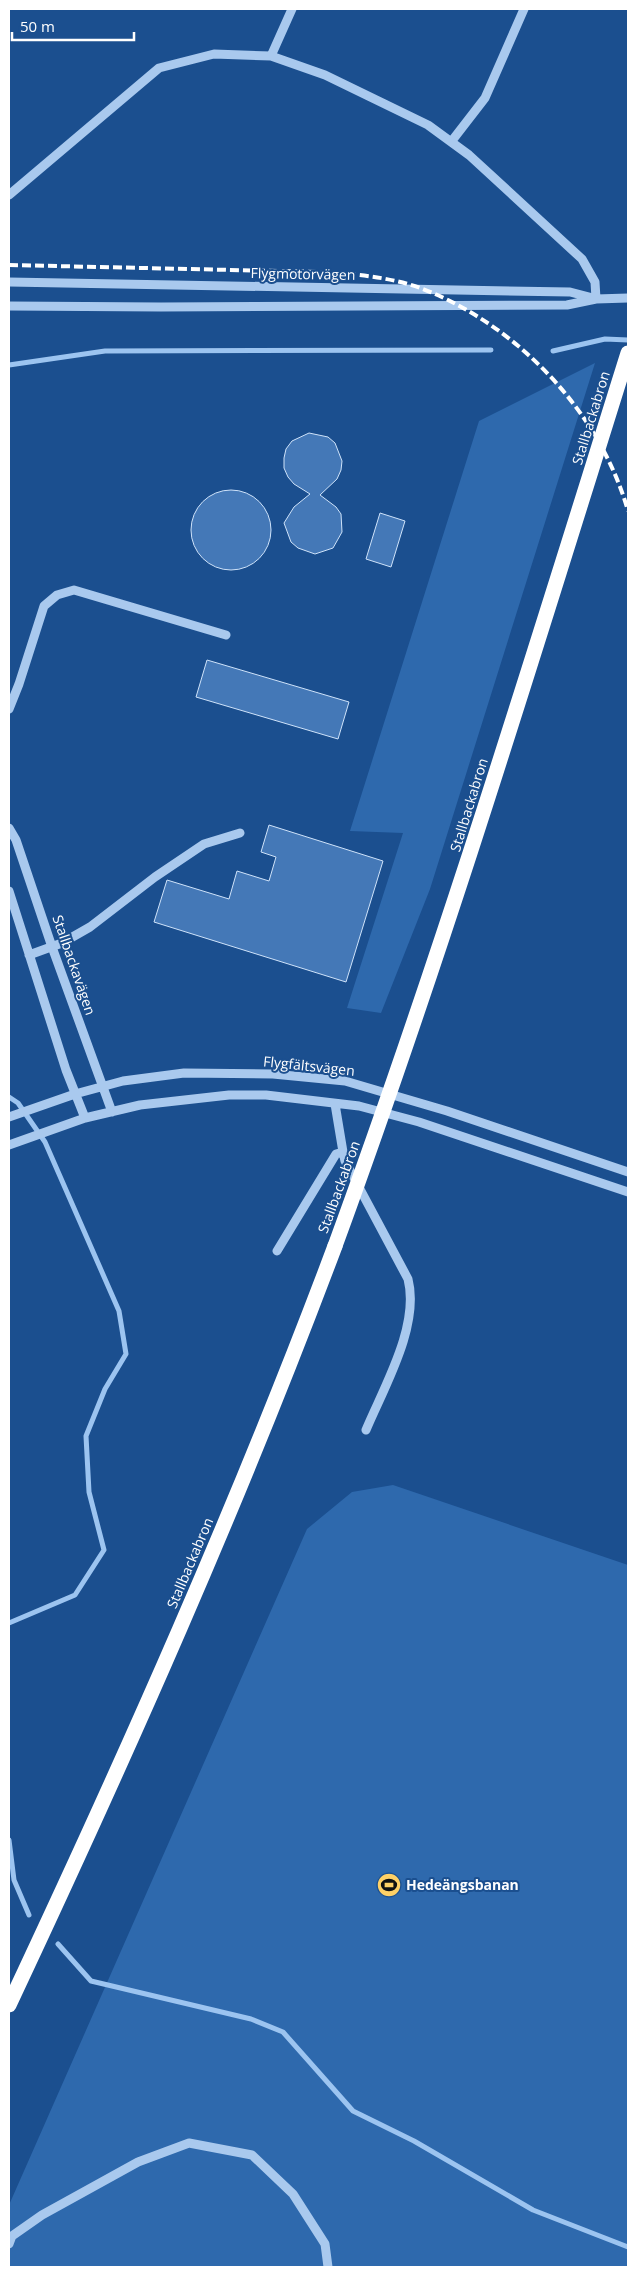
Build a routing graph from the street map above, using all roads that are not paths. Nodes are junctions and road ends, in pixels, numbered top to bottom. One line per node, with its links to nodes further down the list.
1 (292, 9): 3 (street)
2 (524, 9): 4 (street)
3 (271, 56): 4 (street); 5 (street)
4 (451, 142): 8 (street)
5 (9, 195)
6 (9, 282): 8 (street, Flygmotorvägen)
7 (628, 298): 8 (street, Flygmotorvägen)
8 (596, 299): 9 (street, Flygmotorvägen)
9 (9, 306)
10 (628, 353): 30 (highway, Stallbackabron, bridge)
11 (226, 635): 12 (street)
12 (9, 709)
13 (9, 828): 16 (street, Stallbackavägen)
14 (240, 833): 16 (street)
15 (9, 891): 17 (street)
16 (52, 947): 17 (street); 18 (street, Stallbackavägen)
17 (29, 955): 19 (street)
18 (104, 1086): 19 (street, Flygfältsvägen); 21 (street, Stallbackavägen); 26 (street, Flygfältsvägen)
19 (75, 1094): 22 (street, Flygfältsvägen); 23 (street)
20 (335, 1104): 21 (street); 25 (street); 27 (street)
21 (112, 1112): 23 (street)
22 (9, 1118)
23 (85, 1118): 24 (street)
24 (9, 1145)
25 (343, 1152): 28 (street); 29 (street)
26 (628, 1172)
27 (628, 1192)
28 (277, 1251)
29 (366, 1430)
30 (9, 2005)
31 (9, 2244): 32 (street)
32 (328, 2267)

